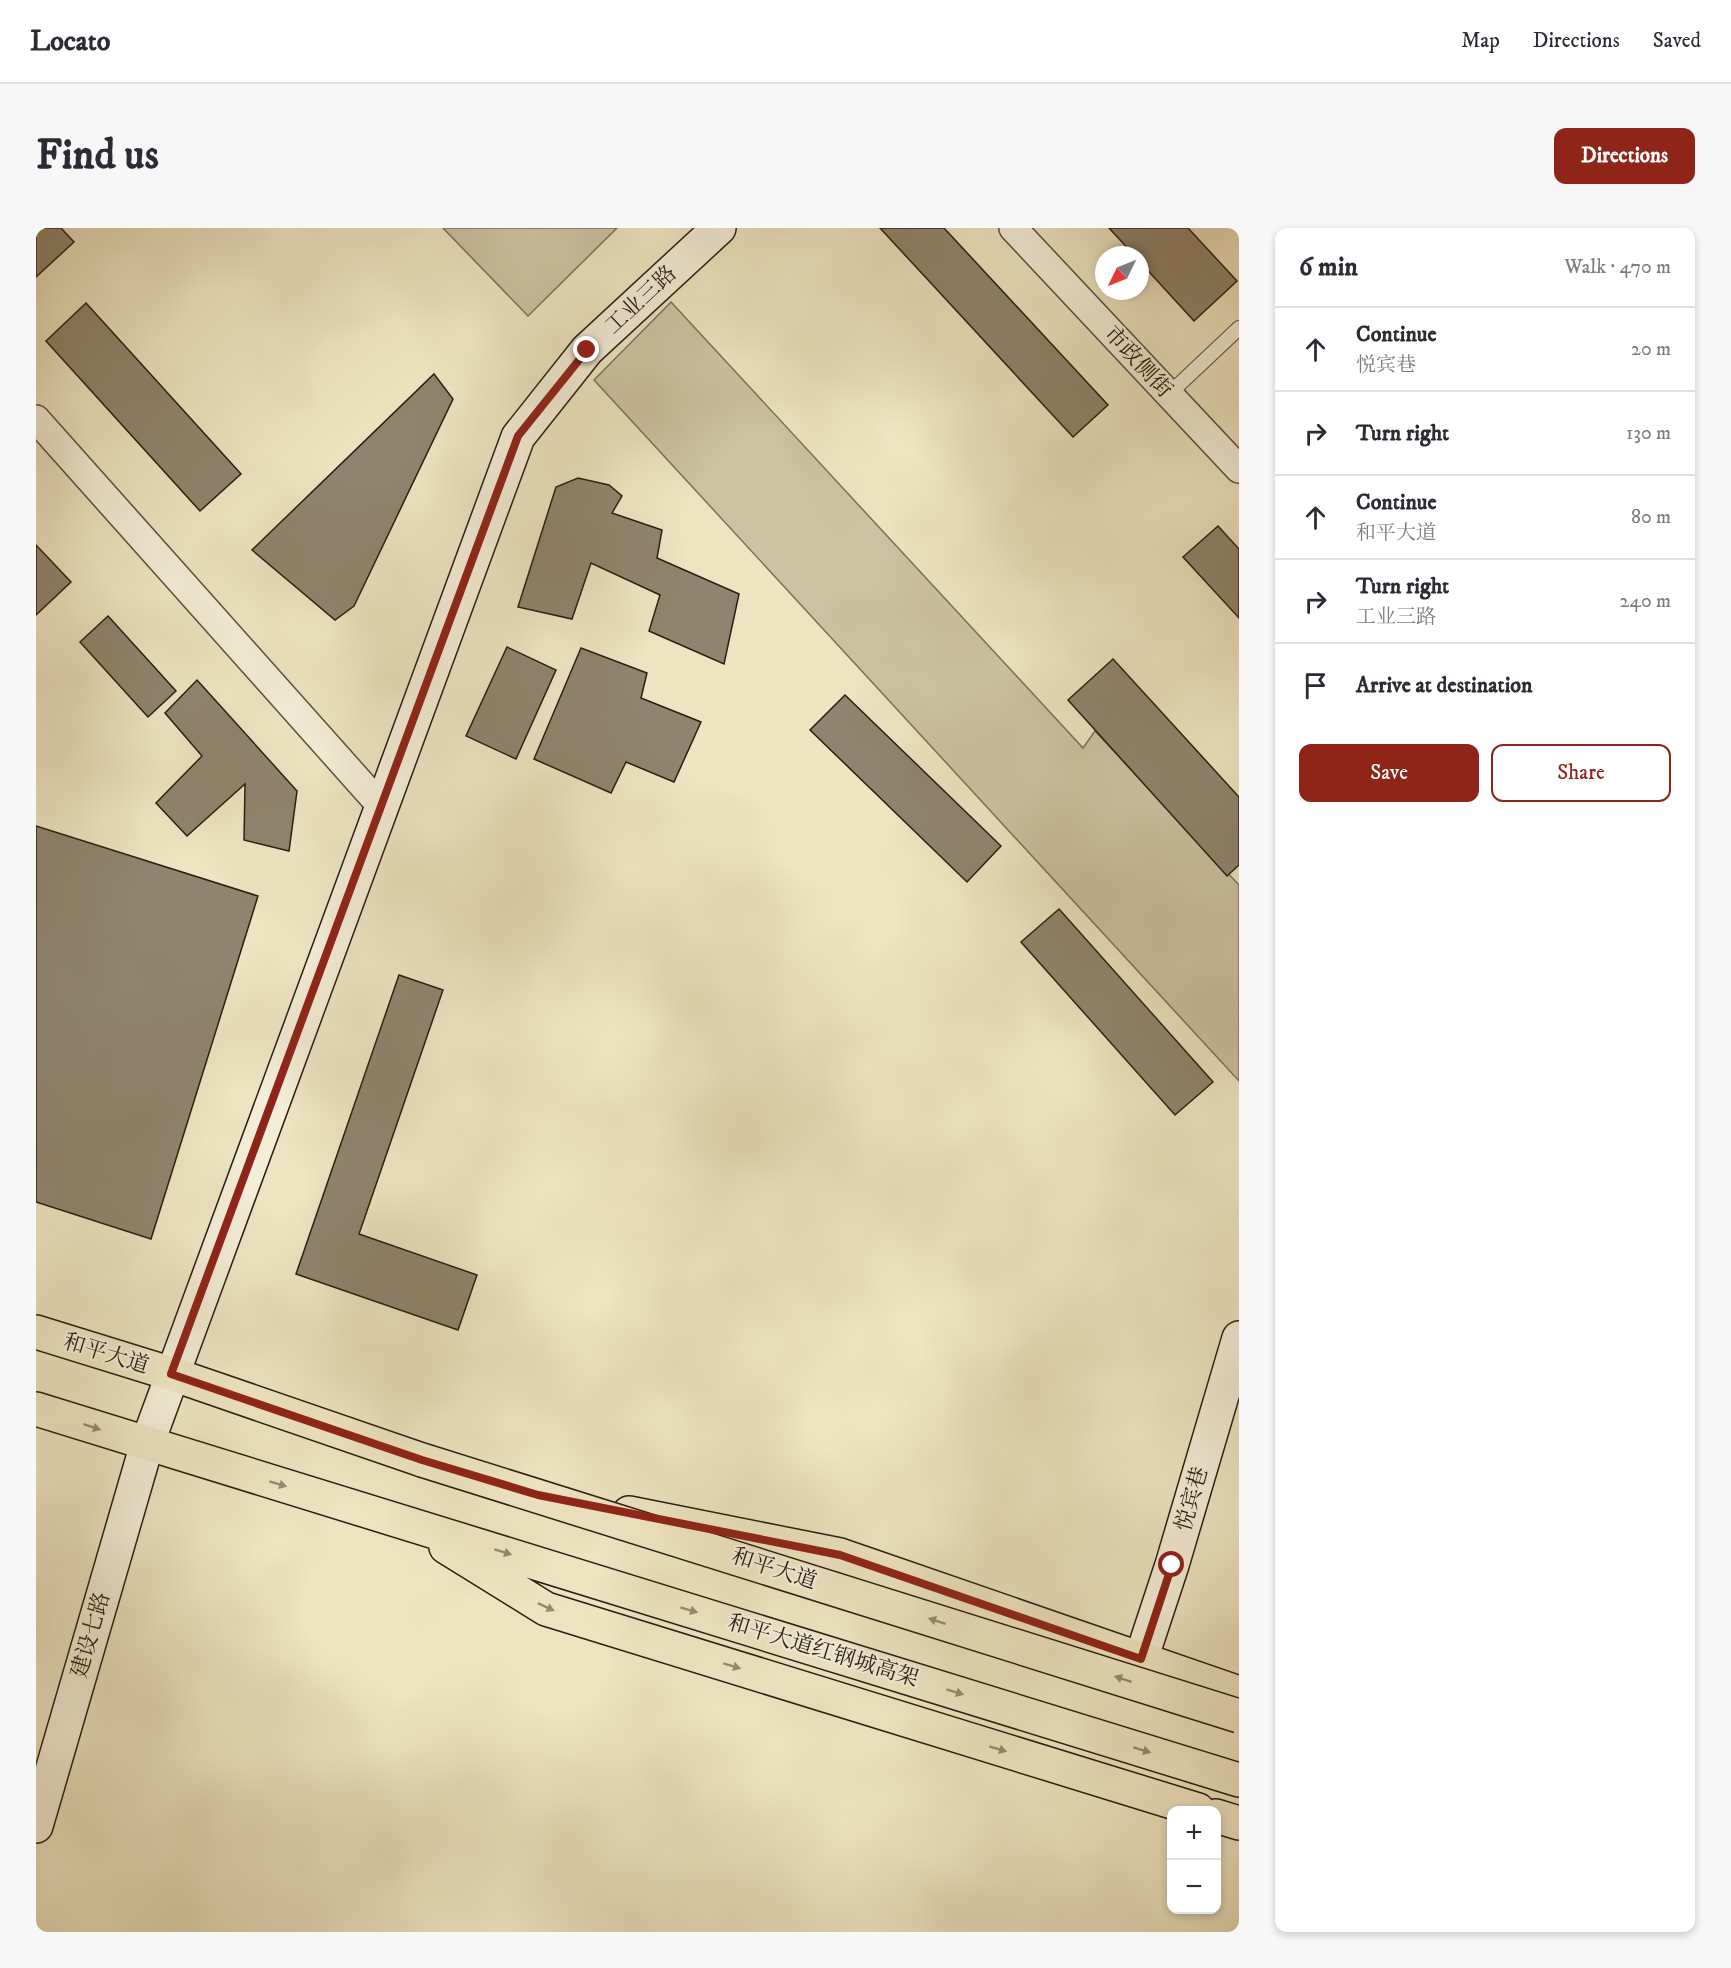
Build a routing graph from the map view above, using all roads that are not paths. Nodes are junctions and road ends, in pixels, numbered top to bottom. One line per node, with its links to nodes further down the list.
1 (719, 228): 7 (main road, 工业三路)
2 (1013, 228): 4 (street, 市政侧街)
3 (1239, 328): 4 (lane)
4 (1168, 394): 6 (street, 市政侧街)
5 (36, 419): 7 (street)
6 (1239, 469)
7 (381, 806): 10 (main road, 工业三路)
8 (36, 1332): 10 (main road, 和平大道)
9 (1239, 1338): 15 (main road, 悦宾巷)
10 (171, 1374): 12 (main road, 工业三路); 13 (main road, 和平大道, bridge)
11 (36, 1409): 12 (main road, one-way to 12)
12 (147, 1444): 14 (main road, one-way to 14); 22 (main road, 建设七路)
13 (538, 1495): 15 (main road); 17 (main road, 和平大道, one-way to 13, bridge)
14 (406, 1522): 18 (main road, 和平大道红钢城高架, one-way to 18); 19 (main road, one-way to 19)
15 (1141, 1659): 16 (main road)
16 (1239, 1693)
17 (1239, 1716)
18 (1239, 1780)
19 (1185, 1806)
20 (1221, 1818): 21 (main road)
21 (1239, 1823)
22 (36, 1826)

